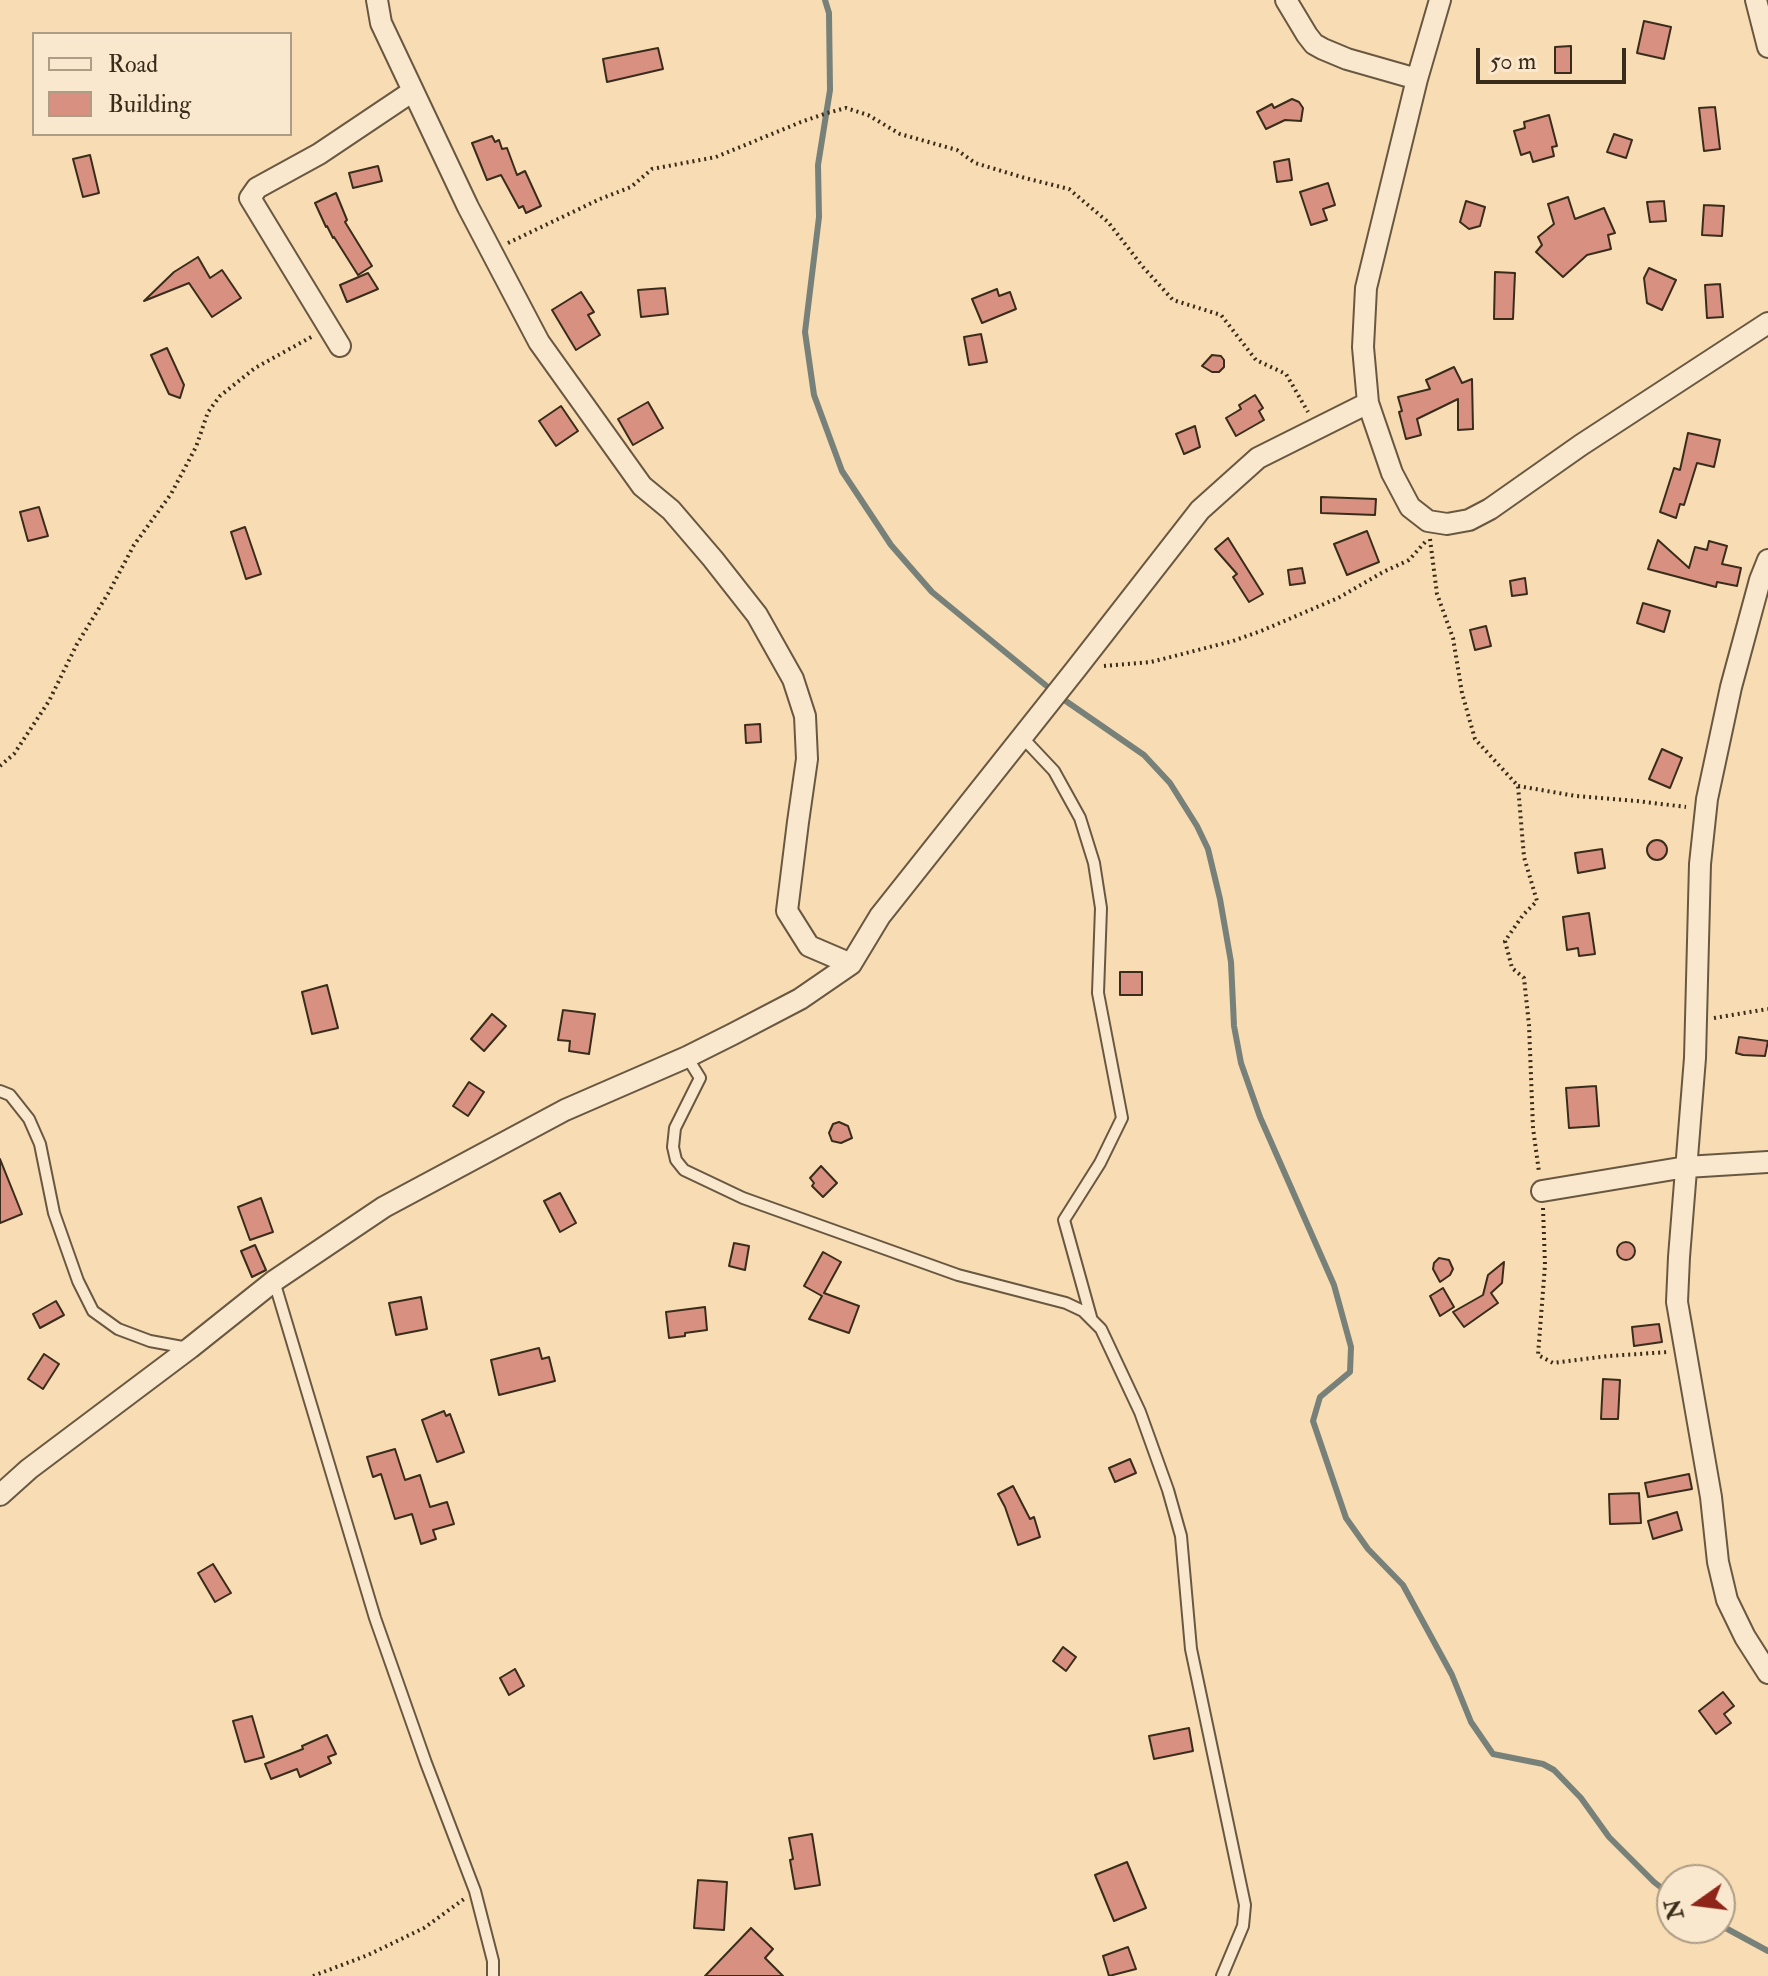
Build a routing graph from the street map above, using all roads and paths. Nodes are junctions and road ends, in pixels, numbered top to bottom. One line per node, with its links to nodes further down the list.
1 (377, 0): 7 (street)
2 (1286, 0): 6 (street)
3 (1440, 0): 6 (street)
4 (1756, 0): 5 (street)
5 (1768, 47)
6 (1417, 79): 12 (street)
7 (413, 91): 8 (street); 10 (street)
8 (491, 251): 13 (path); 21 (street)
9 (1768, 323): 14 (street)
10 (329, 327): 11 (street); 18 (path)
11 (340, 346)
12 (1368, 403): 13 (street); 14 (street)
13 (1317, 428): 16 (street)
14 (1429, 529): 16 (path); 19 (path)
15 (1768, 560): 20 (street)
16 (1079, 665): 17 (street)
17 (1027, 730): 21 (street); 30 (lane)
18 (0, 766)
19 (1518, 786): 20 (path); 28 (path)
20 (1706, 810): 23 (street)
21 (851, 964): 24 (street)
22 (1768, 1009): 23 (path)
23 (1696, 1023): 27 (street)
24 (687, 1057): 29 (street); 30 (lane)
25 (0, 1091): 31 (lane)
26 (1768, 1162): 27 (street)
27 (1686, 1167): 28 (street); 32 (street)
28 (1542, 1191): 32 (path)
29 (274, 1281): 31 (street); 35 (lane)
30 (1091, 1319): 38 (lane)
31 (190, 1348): 33 (street)
32 (1685, 1351): 34 (street)
33 (0, 1495)
34 (1768, 1673)
35 (475, 1891): 36 (path); 37 (lane)
36 (313, 1976)
37 (493, 1976)
38 (1222, 1976)

